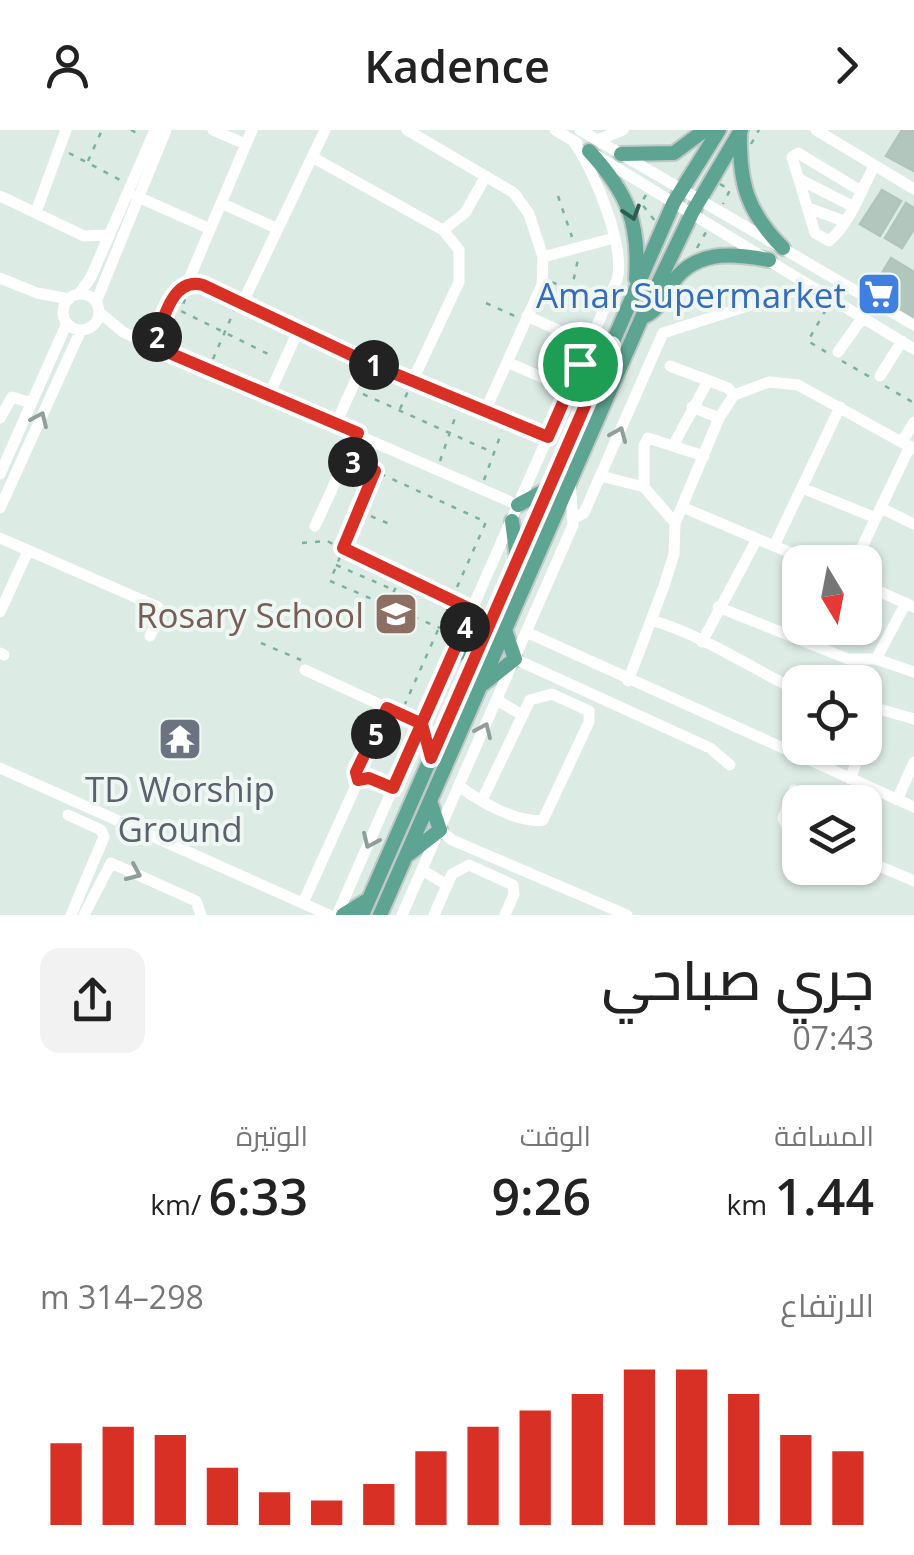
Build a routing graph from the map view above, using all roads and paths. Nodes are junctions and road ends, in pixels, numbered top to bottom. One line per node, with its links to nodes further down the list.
1 (66, 130): 20 (street)
2 (102, 130): 23 (path)
3 (131, 130): 15 (path)
4 (166, 130): 28 (street)
5 (213, 130): 18 (street)
6 (252, 130): 18 (street)
7 (325, 130): 22 (street)
8 (407, 130): 16 (street)
9 (555, 130): 17 (street)
10 (623, 130): 19 (street)
11 (705, 130): 21 (main road)
12 (719, 130): 31 (main road)
13 (816, 130): 24 (street)
14 (741, 131): 34 (main road); 44 (main road)
15 (152, 135): 28 (street)
16 (430, 136): 25 (street)
17 (577, 136): 19 (street); 43 (street)
18 (246, 144): 32 (street)
19 (593, 145): 21 (street); 31 (street); 52 (main road, one-way to 52)
20 (60, 148): 23 (path); 36 (street)
21 (621, 154): 31 (street)
22 (312, 157): 39 (street); 40 (street)
23 (87, 162): 28 (path)
24 (874, 166): 27 (street); 29 (street)
25 (486, 176): 40 (street); 45 (street)
26 (799, 179): 29 (street); 33 (street); 35 (street)
27 (914, 188)
28 (133, 190): 38 (street); 41 (street); 58 (street)
29 (860, 191): 33 (street)
30 (0, 196): 36 (street)
31 (678, 196): 34 (street); 52 (main road)
32 (221, 203): 38 (street); 39 (street)
33 (852, 206): 37 (street)
34 (696, 207): 44 (street); 47 (street); 60 (main road)
35 (808, 208): 37 (street); 37 (street)
36 (36, 212): 42 (street)
37 (844, 221)
38 (210, 229): 50 (street)
39 (278, 229): 57 (street)
40 (443, 230): 83 (street)
41 (109, 235): 42 (street); 46 (street)
42 (84, 236): 46 (street)
43 (614, 238): 45 (street); 59 (street)
44 (783, 248): 64 (street)
45 (543, 257): 49 (street)
46 (98, 260): 54 (street)
47 (769, 260): 51 (street); 60 (main road)
48 (0, 278): 53 (street)
49 (544, 278): 59 (path); 62 (street)
50 (189, 283): 57 (street); 68 (path); 71 (street)
51 (810, 286): 55 (street); 112 (street, one-way to 51)
52 (635, 289): 72 (main road)
53 (36, 294): 54 (street); 63 (street)
54 (74, 297): 58 (street); 63 (street)
55 (832, 299): 61 (street); 90 (path)
56 (486, 303): 62 (path)
57 (240, 304): 66 (street); 68 (path)
58 (97, 307): 65 (street); 67 (street)
59 (605, 308): 70 (street)
60 (642, 317): 113 (main road)
61 (863, 317): 69 (street); 74 (street)
62 (526, 319): 70 (street); 77 (street)
63 (66, 321): 65 (street); 89 (street)
64 (914, 326)
65 (84, 329): 67 (street); 120 (street, one-way to 65)
66 (298, 331): 75 (street); 76 (street)
67 (123, 332): 71 (street)
68 (225, 333): 76 (path); 80 (path)
69 (902, 341): 73 (street); 81 (street)
70 (589, 344): 78 (street)
71 (153, 346): 80 (street)
72 (611, 346): 78 (main road); 117 (main road)
73 (914, 348)
74 (838, 352)
75 (364, 361): 83 (street); 84 (street)
76 (284, 362): 86 (street)
77 (507, 362): 85 (street); 94 (street)
78 (580, 364): 85 (street)
79 (670, 366): 82 (street)
80 (209, 370): 86 (street)
81 (880, 376)
82 (708, 381): 87 (street); 91 (street)
83 (412, 382): 88 (street); 93 (path)
84 (352, 389): 93 (path); 99 (street)
85 (569, 389): 102 (street)
86 (270, 396): 99 (street)
87 (734, 396): 92 (street); 96 (street)
88 (461, 402): 94 (street); 101 (path)
89 (32, 403): 95 (street); 105 (street)
90 (914, 403)
91 (692, 407): 96 (street); 103 (street)
92 (840, 408): 104 (street); 115 (street)
93 (399, 410): 101 (path)
94 (486, 411): 97 (street)
95 (0, 418)
96 (719, 418): 107 (street)
97 (506, 420): 102 (street); 106 (path)
98 (914, 422): 104 (street)
99 (336, 424): 100 (street)
100 (358, 433): 108 (street); 109 (street)
101 (450, 433): 106 (path); 109 (path)
102 (548, 437): 118 (street)
103 (674, 444): 107 (street); 114 (street)
104 (909, 446): 122 (street)
105 (4, 452): 111 (street)
106 (494, 453): 116 (path)
107 (704, 456): 119 (street)
108 (346, 458): 110 (path); 127 (street)
109 (438, 467): 116 (street)
110 (375, 471): 121 (path); 142 (path)
111 (0, 474)
112 (601, 476): 114 (street); 123 (street)
113 (570, 477): 123 (street); 150 (main road)
114 (644, 487): 125 (street)
115 (802, 488): 122 (street); 133 (street)
116 (481, 489): 118 (street)
117 (548, 489): 118 (main road); 137 (main road)
118 (518, 505): 124 (street)
119 (682, 507): 125 (street); 130 (street)
120 (0, 508)
121 (359, 511): 128 (path); 134 (path)
122 (879, 513): 126 (street); 132 (street)
123 (574, 518): 151 (street)
124 (512, 520): 137 (main road); 146 (street)
125 (676, 523): 148 (street)
126 (914, 524)
127 (315, 526)
128 (394, 526)
129 (0, 538): 136 (street)
130 (756, 539): 133 (street); 145 (street)
131 (302, 543): 134 (path)
132 (863, 545)
133 (774, 546): 135 (street)
134 (343, 548): 138 (path); 139 (path)
135 (782, 549)
136 (28, 551): 147 (street); 152 (street)
137 (517, 563): 153 (main road)
138 (336, 566): 140 (path); 144 (path)
139 (401, 576): 140 (path); 142 (path)
140 (394, 590): 144 (path)
141 (882, 593): 143 (street)
142 (452, 601): 146 (path); 149 (path)
143 (910, 605): 158 (street)
144 (387, 606): 149 (path)
145 (718, 607): 154 (street); 158 (street)
146 (472, 610): 156 (street)
147 (0, 612)
148 (651, 620): 154 (street); 161 (street)
149 (441, 628): 165 (path)
150 (506, 632): 157 (main road); 163 (main road)
151 (526, 632): 157 (street); 161 (street)
152 (150, 636)
153 (483, 639): 156 (main road); 170 (main road)
154 (702, 642): 162 (street)
155 (262, 643): 159 (path)
156 (451, 658): 169 (street)
157 (514, 659): 163 (main road); 164 (street); 172 (street)
158 (876, 659): 160 (street)
159 (309, 668): 165 (street)
160 (914, 672)
161 (628, 681): 176 (street)
162 (782, 683)
163 (482, 685): 181 (main road)
164 (497, 700): 167 (street); 177 (street, one-way to 164)
165 (392, 706): 169 (street); 175 (street)
166 (882, 710): 168 (street)
167 (522, 714): 179 (street); 179 (street)
168 (914, 719)
169 (422, 724): 170 (main road); 178 (street)
170 (431, 758): 190 (main road)
171 (914, 762): 180 (street)
172 (730, 765)
173 (855, 765): 176 (street)
174 (0, 768): 191 (street)
175 (363, 776): 178 (street); 191 (street)
176 (850, 779): 180 (street)
177 (459, 786): 179 (street); 184 (street)
178 (393, 788): 197 (street, one-way to 197)
179 (482, 800)
180 (897, 800): 182 (street)
181 (430, 801): 184 (main road); 185 (main road)
182 (914, 808)
183 (68, 815): 193 (street)
184 (440, 830): 185 (main road); 187 (street); 202 (street)
185 (405, 858): 192 (main road)
186 (882, 867): 188 (street)
187 (422, 870): 189 (street); 199 (street)
188 (914, 881)
189 (447, 885): 200 (street); 201 (street)
190 (370, 897): 197 (main road); 198 (main road)
191 (303, 904): 196 (street)
192 (381, 914)
193 (71, 915)
194 (84, 915): 195 (street, one-way to 195)
195 (202, 915)
196 (329, 915)
197 (340, 915)
198 (362, 915)
199 (402, 915)
200 (434, 915)
201 (505, 915)
202 (626, 915)

